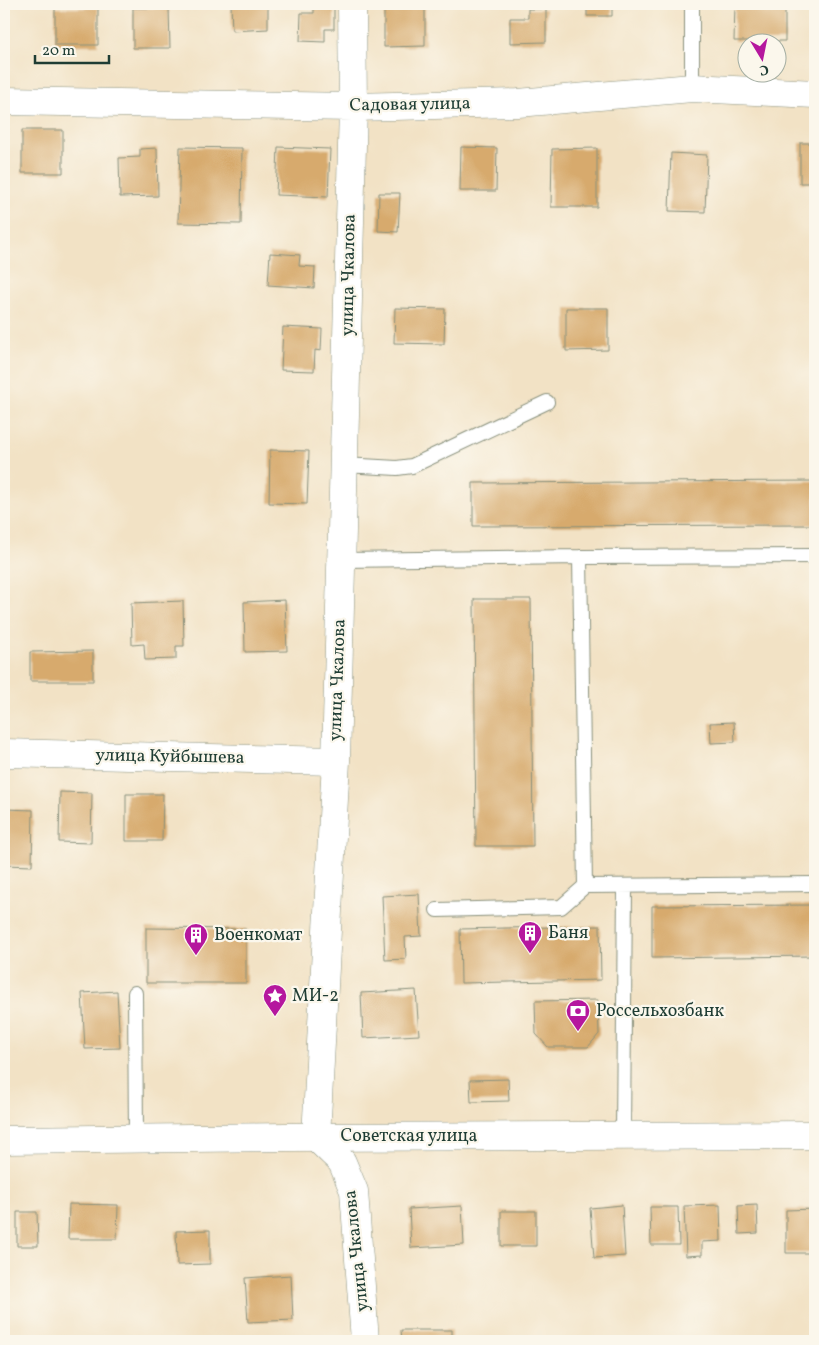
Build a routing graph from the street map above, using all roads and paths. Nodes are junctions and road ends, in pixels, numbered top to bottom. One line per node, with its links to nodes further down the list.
1 (352, 4): 6 (street, улица Чкалова)
2 (692, 4): 3 (lane)
3 (692, 88): 4 (street, Садовая улица); 6 (street, Садовая улица)
4 (815, 94)
5 (4, 101): 6 (street, Садовая улица)
6 (353, 107): 8 (street, улица Чкалова)
7 (547, 402): 8 (lane)
8 (344, 465): 11 (street, улица Чкалова)
9 (815, 556): 10 (lane)
10 (580, 557): 11 (lane); 15 (lane)
11 (342, 560): 13 (street, улица Чкалова)
12 (4, 753): 13 (street, улица Куйбышева)
13 (336, 761): 21 (street, улица Чкалова)
14 (815, 884): 16 (lane)
15 (585, 886): 16 (lane); 17 (lane)
16 (625, 886): 20 (lane)
17 (436, 910)
18 (135, 993): 22 (lane)
19 (815, 1135): 20 (street, Советская улица)
20 (623, 1136): 21 (street, Советская улица)
21 (316, 1137): 22 (street, Советская улица); 24 (street, улица Чкалова)
22 (136, 1138): 23 (street, Советская улица)
23 (4, 1140)
24 (366, 1341)

